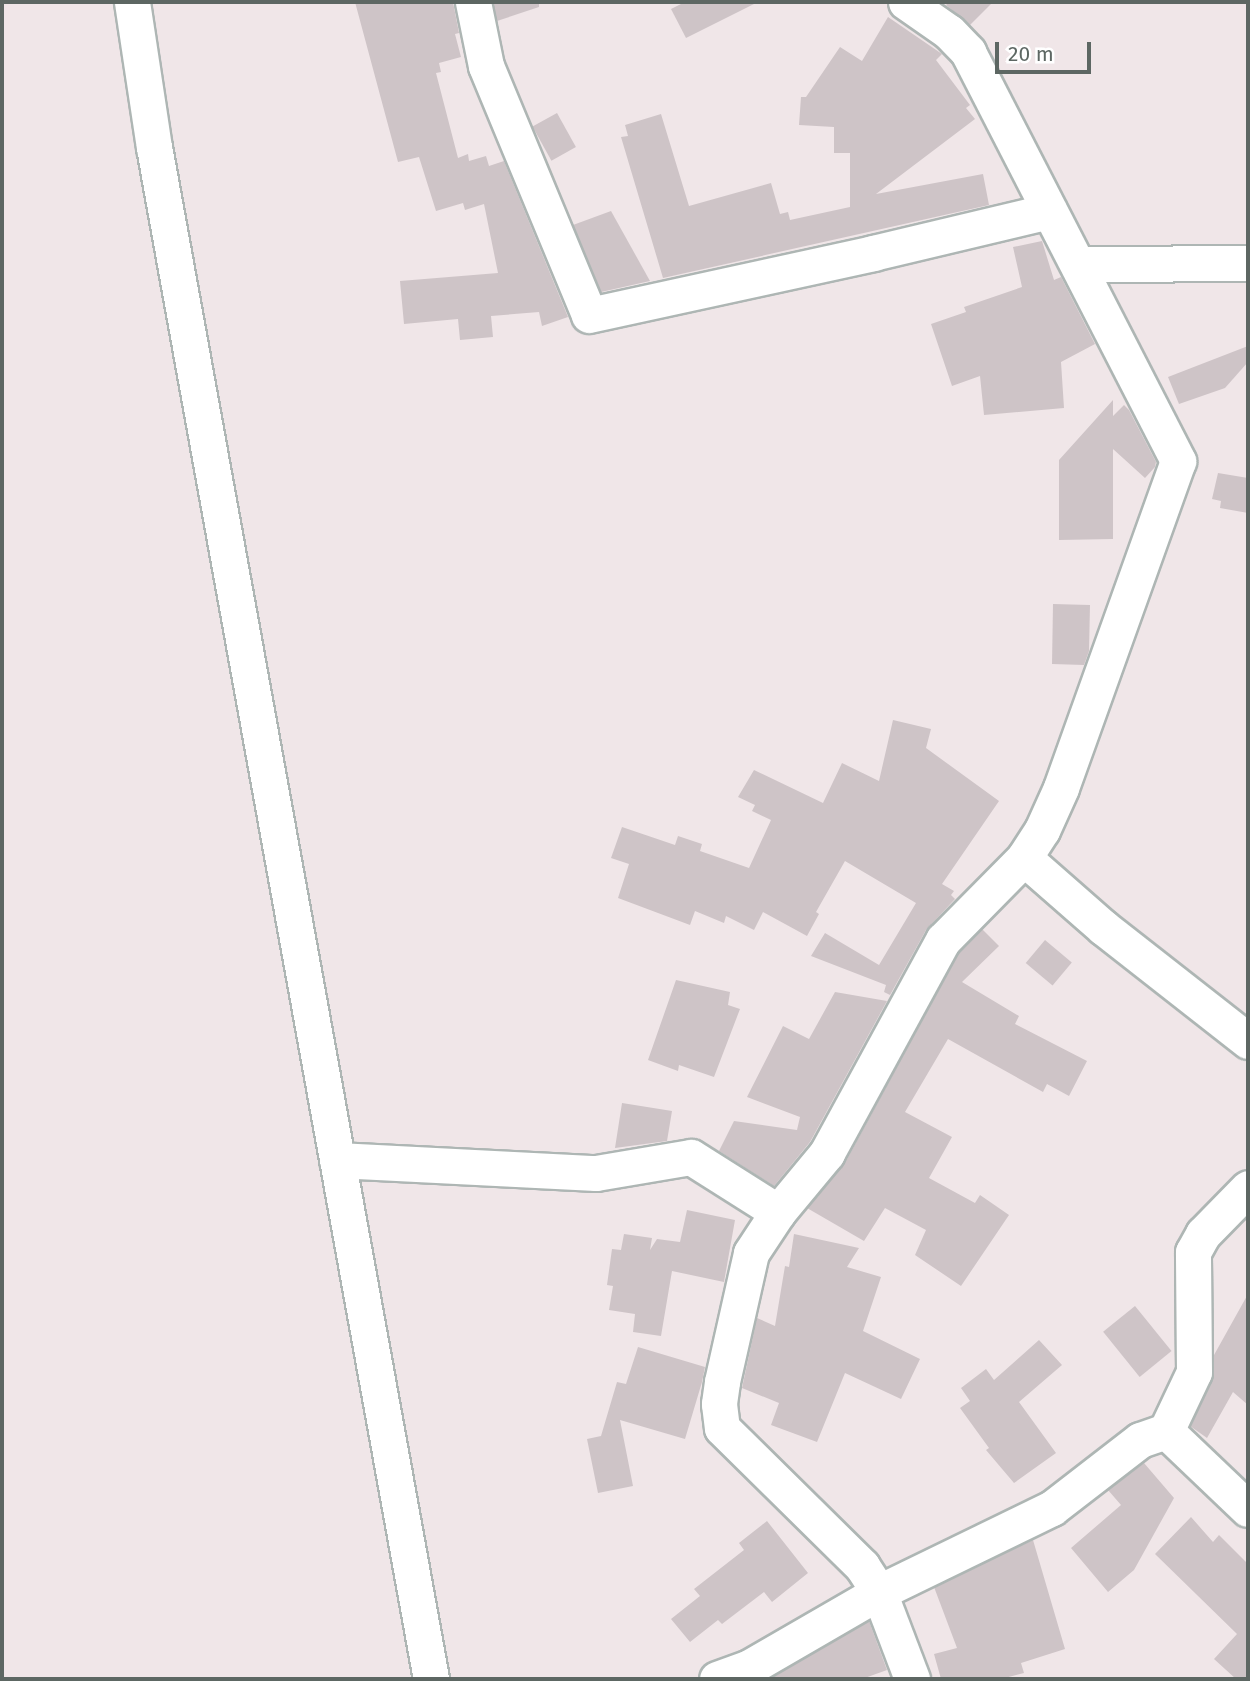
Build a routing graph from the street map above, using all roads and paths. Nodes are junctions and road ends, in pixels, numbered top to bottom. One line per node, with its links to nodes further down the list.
1 (132, 2): 9 (street)
2 (474, 2): 4 (street)
3 (906, 2): 4 (street)
4 (1049, 211): 6 (street)
5 (1248, 263): 6 (street)
6 (1079, 264): 7 (street)
7 (1024, 858): 8 (street); 11 (street)
8 (1248, 1041)
9 (337, 1160): 11 (street); 15 (street)
10 (1248, 1188): 12 (street)
11 (778, 1212): 14 (street)
12 (1166, 1431): 13 (street); 14 (street)
13 (1248, 1509)
14 (879, 1592): 16 (street); 17 (street)
15 (431, 1679)
16 (717, 1679)
17 (912, 1679)

